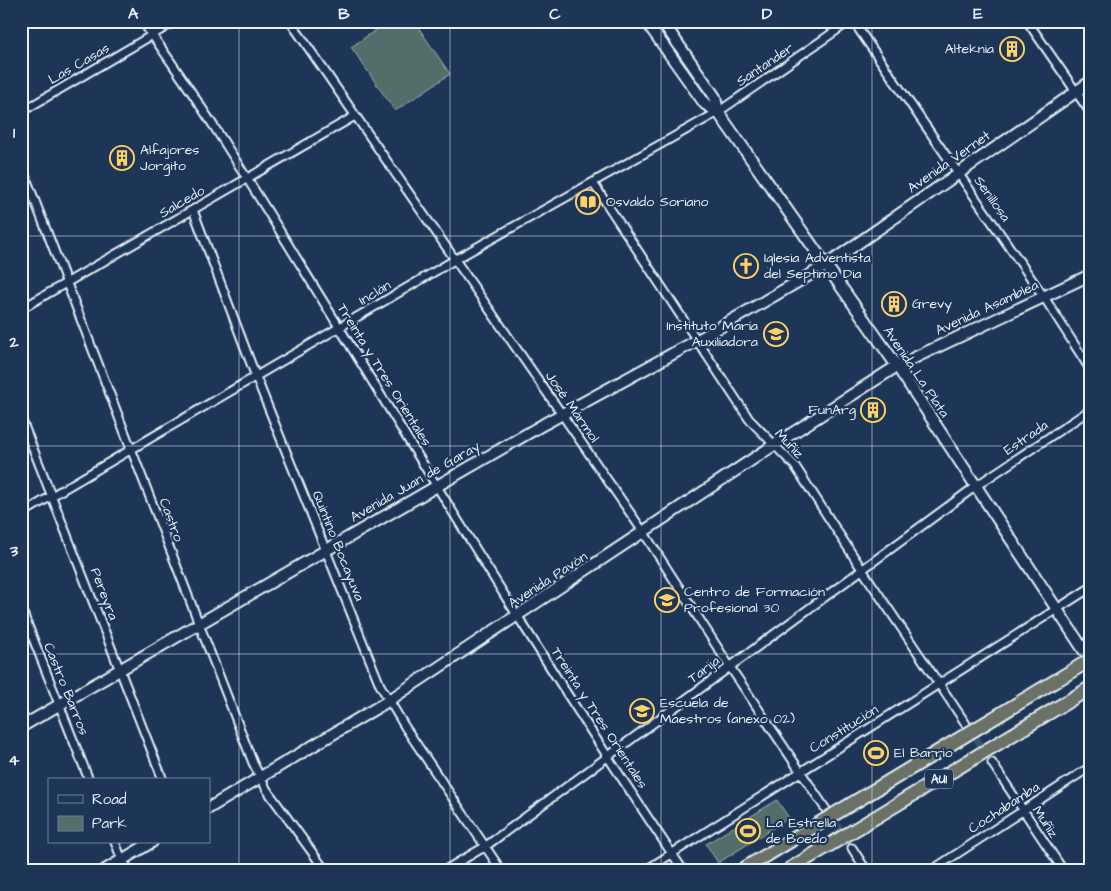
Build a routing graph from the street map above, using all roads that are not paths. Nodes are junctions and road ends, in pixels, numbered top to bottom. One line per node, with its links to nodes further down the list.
1 (142, 21): 8 (street, Treinta y Tres Orientales)
2 (176, 21): 8 (street, Las Casas)
3 (290, 21): 14 (street, José Mármol)
4 (646, 21): 12 (main road, Avenida La Plata)
5 (662, 21): 12 (main road, Avenida La Plata)
6 (852, 21): 12 (street, Santander); 16 (street, Senillosa)
7 (1027, 21): 10 (street)
8 (152, 35): 11 (street, Las Casas); 17 (street, Treinta y Tres Orientales)
9 (1090, 82): 10 (main road, Avenida Vernet)
10 (1075, 92): 13 (street); 16 (main road, Avenida Vernet)
11 (21, 112)
12 (718, 112): 18 (street, Inclán); 21 (main road, Avenida La Plata)
13 (1090, 112)
14 (355, 116): 17 (street, Salcedo); 20 (street, José Mármol)
15 (21, 165): 23 (street, Castro)
16 (958, 173): 21 (main road, Avenida Vernet); 24 (street, Senillosa)
17 (248, 178): 19 (street, Salcedo); 26 (street, Treinta y Tres Orientales)
18 (592, 183): 20 (street, Inclán); 27 (street, Muñiz)
19 (193, 210): 23 (street, Salcedo); 30 (street, Quintino Bocayuva)
20 (456, 260): 26 (street, Inclán); 32 (street, José Mármol)
21 (825, 266): 27 (main road, Avenida Juan de Garay); 28 (main road, Avenida La Plata)
22 (1090, 275): 24 (main road, Avenida Asamblea)
23 (66, 283): 25 (street, Salcedo); 35 (street, Castro)
24 (1044, 297): 28 (main road, Avenida Asamblea); 29 (street, Senillosa)
25 (21, 309)
26 (340, 328): 30 (street, Inclán); 36 (street, Treinta y Tres Orientales)
27 (696, 340): 32 (main road, Avenida Juan de Garay); 34 (street, Muñiz)
28 (897, 366): 34 (main road, Avenida Pavón); 37 (main road, Avenida La Plata)
29 (1090, 369)
30 (256, 377): 35 (street, Inclán); 41 (street, Quintino Bocayuva)
31 (1090, 410): 37 (street, Estrada)
32 (561, 415): 36 (main road, Avenida Juan de Garay); 40 (street, José Mármol)
33 (21, 418): 38 (street, Pereyra)
34 (774, 445): 40 (main road, Avenida Pavón); 42 (street, Muñiz)
35 (131, 450): 38 (street, Inclán); 47 (street, Castro)
36 (437, 485): 41 (main road, Avenida Juan de Garay); 46 (street, Treinta y Tres Orientales)
37 (976, 486): 42 (street, Tarija); 45 (main road, Avenida La Plata)
38 (53, 496): 39 (street, Inclán); 50 (street, Pereyra)
39 (21, 514)
40 (644, 533): 46 (main road, Avenida Pavón); 49 (street, José Mármol)
41 (326, 550): 47 (main road, Avenida Juan de Garay); 53 (street, Quintino Bocayuva)
42 (863, 571): 49 (street, Tarija); 51 (street, Muñiz)
43 (1090, 588): 45 (street, Constitución)
44 (21, 608): 54 (street, Castro Barros)
45 (1056, 609): 48 (main road, Avenida La Plata); 51 (street, Constitución)
46 (519, 615): 53 (main road, Avenida Pavón); 57 (street, Treinta y Tres Orientales)
47 (198, 625): 50 (main road, Avenida Juan de Garay); 61 (street, Castro)
48 (1087, 656): 80 (highway, AU1, bridge)
49 (730, 667): 57 (street, Tarija); 60 (street, José Mármol)
50 (120, 670): 54 (main road, Avenida Juan de Garay); 63 (street, Pereyra)
51 (940, 683): 55 (street, Muñiz); 60 (street, Constitución)
52 (1090, 688): 81 (highway, AU1, bridge)
53 (388, 700): 61 (main road, Avenida Pavón); 69 (street, Quintino Bocayuva)
54 (58, 704): 56 (main road, Avenida Juan de Garay); 62 (street, Castro Barros)
55 (966, 724)
56 (21, 727)
57 (608, 757): 69 (street, Tarija); 71 (street, Treinta y Tres Orientales)
58 (992, 763): 66 (street, Muñiz)
59 (1090, 767): 66 (street, Cochabamba)
60 (801, 771): 65 (street, José Mármol); 71 (street, Constitución)
61 (260, 777): 64 (main road, Avenida Pavón); 75 (street, Castro)
62 (88, 778)
63 (162, 778)
64 (210, 807)
65 (828, 811)
66 (1022, 811): 83 (street, Cochabamba); 84 (street, Muñiz)
67 (116, 844): 72 (street)
68 (149, 844): 72 (main road)
69 (486, 846): 76 (street, Tarija); 77 (street, Quintino Bocayuva)
70 (852, 848): 82 (street)
71 (672, 853): 78 (street, Constitución); 79 (street, Treinta y Tres Orientales)
72 (122, 860): 73 (main road); 74 (street)
73 (105, 870)
74 (129, 870)
75 (325, 870)
76 (444, 870)
77 (501, 870)
78 (646, 870)
79 (683, 870)
80 (742, 870)
81 (788, 870)
82 (866, 870)
83 (932, 870)
84 (1063, 870)

